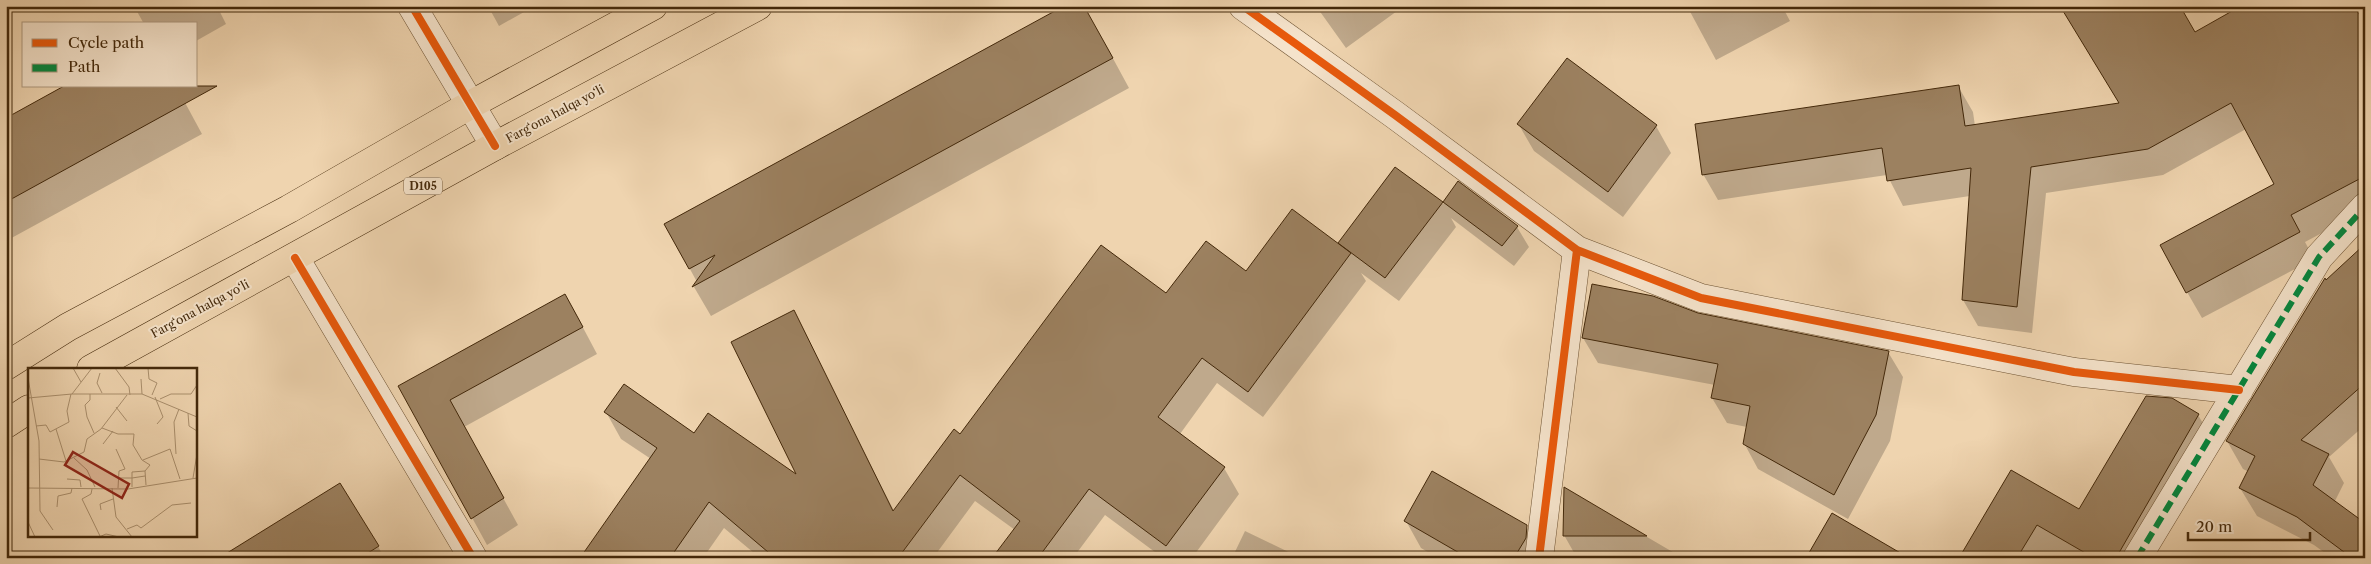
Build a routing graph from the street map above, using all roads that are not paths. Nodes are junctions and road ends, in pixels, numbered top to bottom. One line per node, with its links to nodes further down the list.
1 (412, 6): 5 (street)
2 (653, 6): 5 (highway)
3 (758, 6): 6 (highway, Farg‘ona halqa yo‘li / D105)
4 (1243, 6): 8 (street)
5 (470, 105): 6 (street); 10 (highway)
6 (495, 146): 9 (highway, Farg‘ona halqa yo‘li / D105)
7 (2365, 207): 12 (street)
8 (1577, 250): 12 (street); 16 (street)
9 (295, 258): 11 (highway, Farg‘ona halqa yo‘li / D105); 15 (street)
10 (6, 366)
11 (92, 368)
12 (2239, 390): 17 (street)
13 (28, 410): 14 (highway)
14 (6, 424)
15 (473, 558)
16 (1539, 558)
17 (2137, 558)

